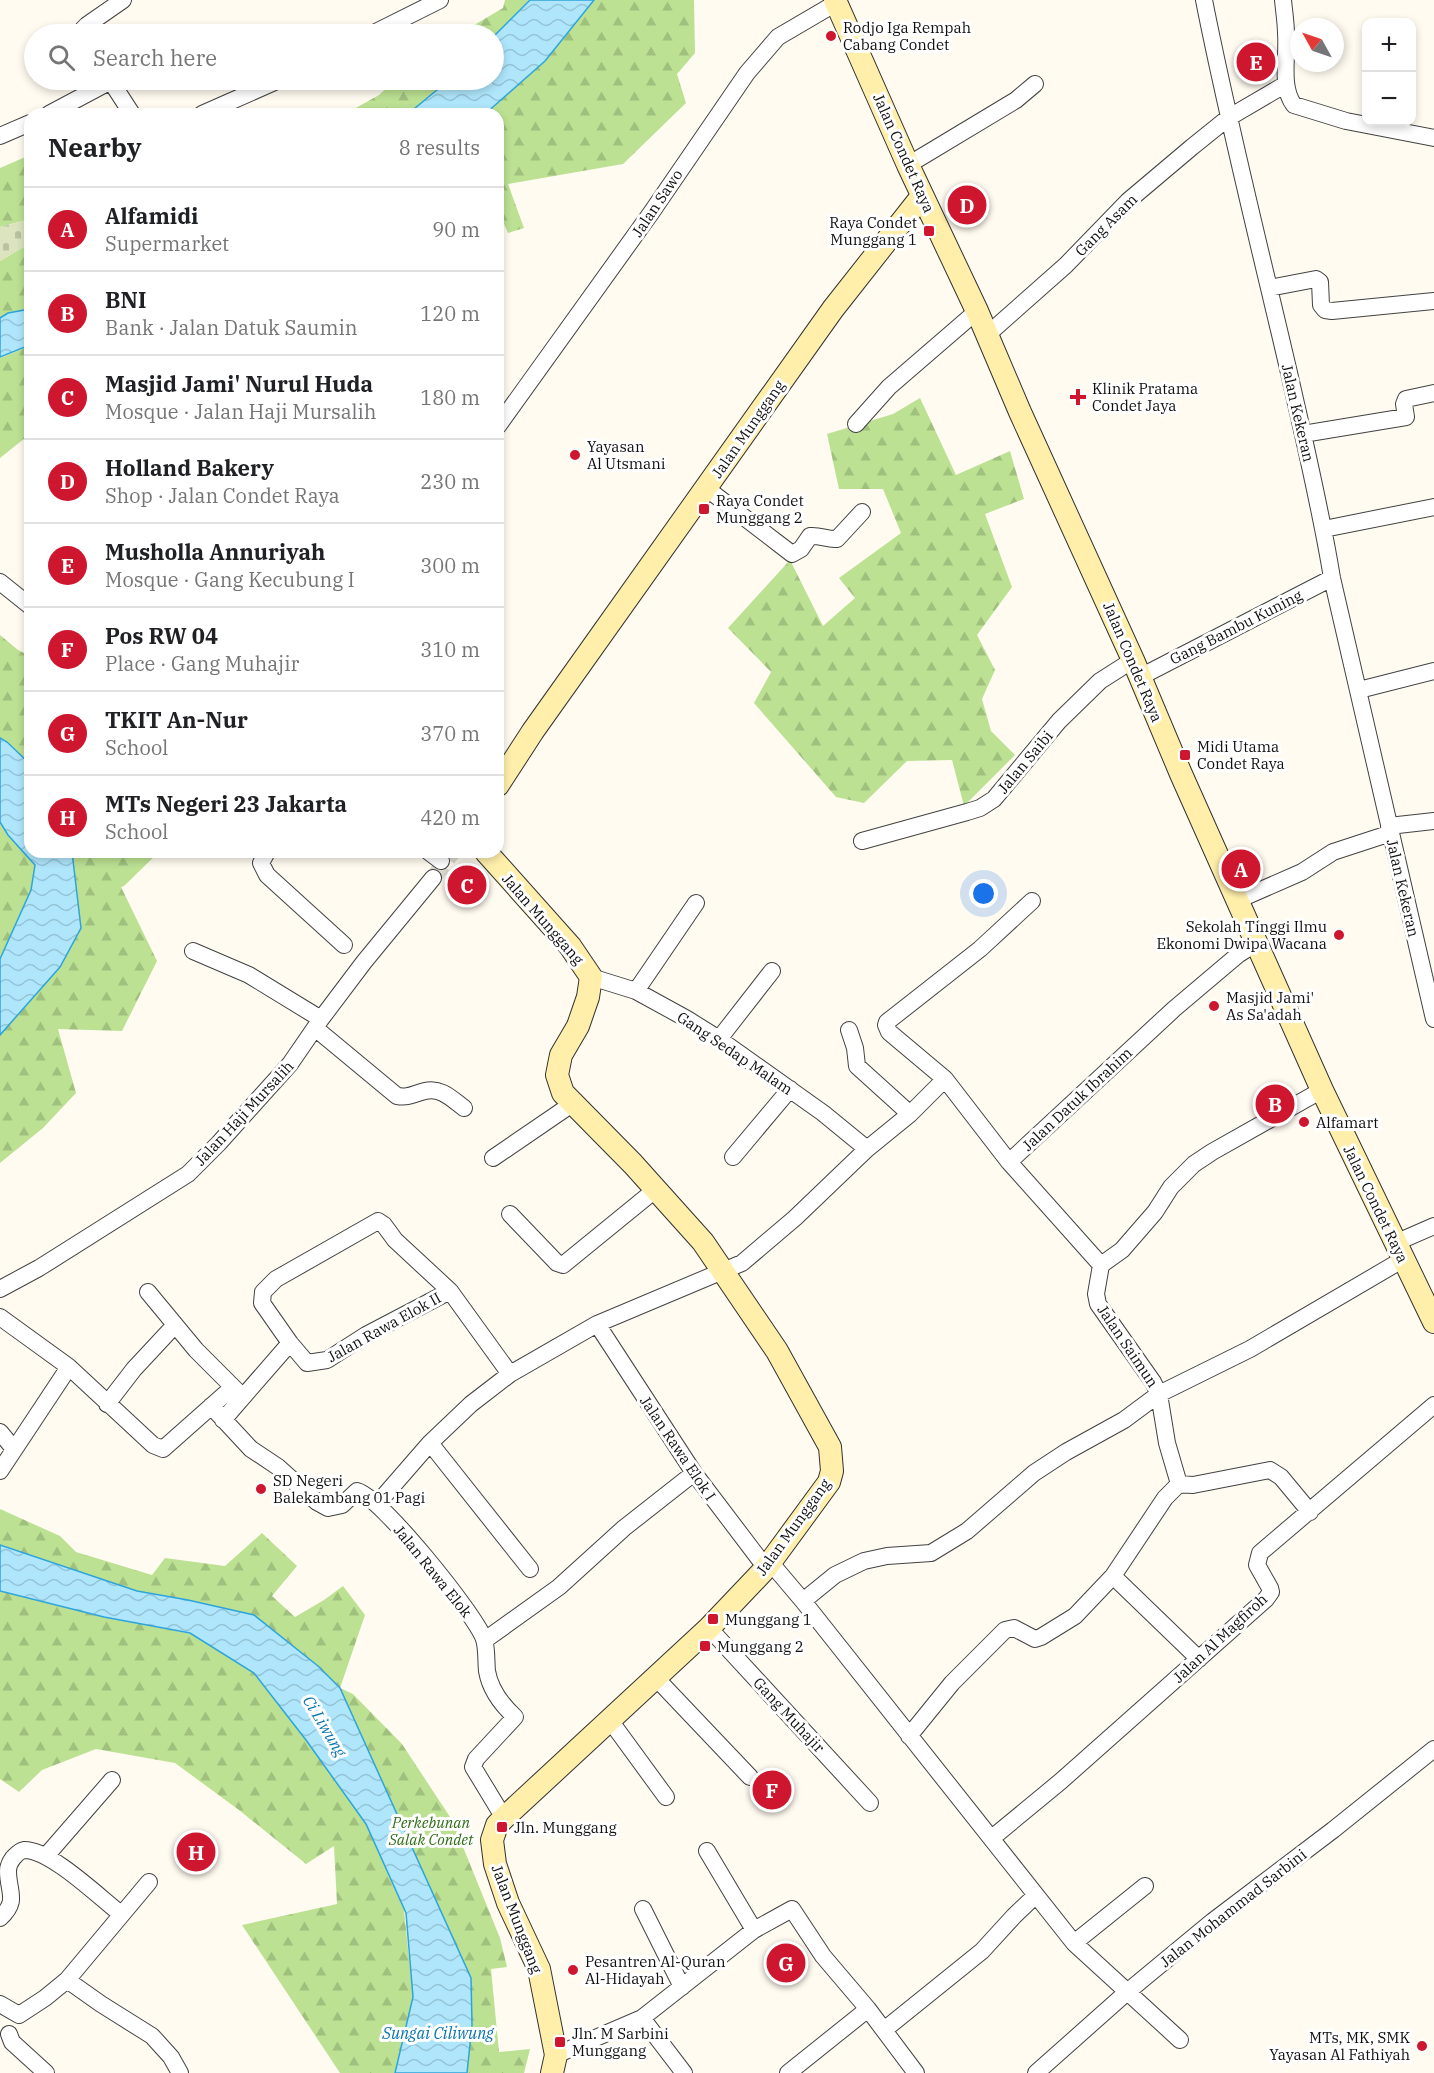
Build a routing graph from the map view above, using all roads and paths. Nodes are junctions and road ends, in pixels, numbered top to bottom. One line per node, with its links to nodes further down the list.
1 (123, 0): 6 (street)
2 (440, 0): 7 (street)
3 (1204, 0): 16 (street, Jalan Kekeran)
4 (1283, 0): 9 (street)
5 (836, 2): 20 (street, Jalan Condet Raya); 27 (street, Jalan Sawo)
6 (88, 24)
7 (392, 24)
8 (1035, 84): 20 (street)
9 (1286, 84): 16 (street, Gang Asam); 19 (street)
10 (93, 90): 13 (street)
11 (117, 90): 14 (street)
12 (256, 90): 15 (street)
13 (60, 108)
14 (128, 108)
15 (215, 108)
16 (1228, 118): 22 (street, Jalan Kekeran); 25 (street, Gang Asam)
17 (24, 126): 18 (street)
18 (0, 136)
19 (1434, 138)
20 (908, 165): 21 (street, Jalan Condet Raya)
21 (922, 196): 24 (street, Jalan Condet Raya); 30 (street, Jalan Munggang)
22 (1269, 288): 23 (street); 29 (street, Jalan Kekeran)
23 (1434, 301)
24 (977, 311): 25 (street, Jalan Condet Raya); 28 (street)
25 (987, 335): 37 (street, Jalan Condet Raya)
26 (1434, 393): 29 (street)
27 (504, 418)
28 (856, 424)
29 (1303, 434): 33 (street, Jalan Kekeran)
30 (706, 488): 32 (street); 40 (street, Jalan Munggang)
31 (1434, 507): 33 (street)
32 (862, 512)
33 (1324, 529): 34 (street, Jalan Kekeran)
34 (1332, 578): 37 (street, Gang Bambu Kuning); 39 (street, Jalan Kekeran)
35 (0, 582): 36 (street)
36 (24, 599)
37 (1136, 669): 43 (street, Jalan Saibi); 47 (street, Jalan Condet Raya)
38 (1434, 671): 39 (street)
39 (1359, 690): 42 (street, Jalan Kekeran)
40 (504, 776)
41 (1434, 821): 42 (street, Jalan Kekeran)
42 (1390, 830): 47 (street); 56 (street, Jalan Kekeran)
43 (862, 841)
44 (264, 858): 52 (street)
45 (491, 858): 54 (street, Jalan Munggang)
46 (433, 878): 52 (street, Jalan Haji Mursalih)
47 (1238, 900): 50 (street, Jalan Condet Raya)
48 (1032, 901): 60 (street, Jalan Datuk Ibrahim)
49 (696, 903): 55 (street)
50 (1257, 943): 62 (street, Jalan Condet Raya); 69 (street, Jalan Datuk Ibrahim)
51 (192, 951): 57 (street)
52 (353, 953): 57 (street, Jalan Haji Mursalih)
53 (772, 971): 59 (street)
54 (591, 977): 55 (street, Gang Sedap Malam); 63 (street, Jalan Munggang)
55 (636, 991): 59 (street, Gang Sedap Malam)
56 (1434, 1020)
57 (318, 1023): 64 (street); 76 (street, Jalan Haji Mursalih)
58 (849, 1030): 65 (street)
59 (719, 1039): 61 (street, Gang Sedap Malam)
60 (945, 1079): 65 (street); 69 (street, Jalan Datuk Ibrahim)
61 (790, 1089): 66 (street, Gang Sedap Malam); 67 (street)
62 (1322, 1090): 73 (street, Jalan Condet Raya); 74 (street)
63 (573, 1104): 68 (street); 70 (street, Jalan Munggang)
64 (464, 1108)
65 (910, 1114): 66 (street)
66 (867, 1149): 75 (street)
67 (733, 1157)
68 (493, 1158)
69 (1009, 1162): 74 (street)
70 (655, 1190): 71 (street); 75 (street, Jalan Munggang)
71 (510, 1214)
72 (1434, 1226): 73 (street)
73 (1399, 1252): 80 (street, Jalan Condet Raya); 87 (street)
74 (1101, 1265): 87 (street, Jalan Saimun)
75 (725, 1272): 81 (street); 100 (street, Jalan Munggang)
76 (0, 1289)
77 (148, 1292): 82 (street)
78 (450, 1292): 83 (street, Jalan Rawa Elok II); 83 (street); 85 (street, Jalan Rawa Elok II)
79 (0, 1317): 84 (street)
80 (1434, 1322)
81 (597, 1324): 85 (street); 96 (street, Jalan Rawa Elok I)
82 (175, 1325): 86 (street); 88 (street)
83 (290, 1343): 86 (street)
84 (69, 1367): 88 (street); 94 (street)
85 (510, 1374): 93 (street)
86 (238, 1392): 90 (street); 91 (street)
87 (1160, 1394): 97 (street, Jalan Saimun); 103 (street)
88 (106, 1404): 90 (street)
89 (1434, 1405): 99 (street, Jalan Al Magfiroh)
90 (211, 1406): 91 (street)
91 (224, 1420): 98 (street)
92 (0, 1432): 94 (street)
93 (430, 1443): 98 (street); 101 (street)
94 (14, 1449): 95 (street)
95 (0, 1471)
96 (694, 1473): 100 (street, Jalan Rawa Elok I); 105 (street)
97 (1179, 1484): 99 (street); 102 (street)
98 (376, 1504): 105 (street, Jalan Rawa Elok)
99 (1310, 1512): 106 (street, Jalan Al Magfiroh)
100 (768, 1565): 103 (street); 104 (street, Jalan Munggang)
101 (530, 1569)
102 (1113, 1576): 106 (street); 109 (street)
103 (803, 1601): 109 (street)
104 (708, 1628): 107 (street, Jalan Munggang); 114 (street, Gang Muhajir)
105 (485, 1640): 115 (street, Jalan Rawa Elok)
106 (1199, 1659): 116 (street, Jalan Al Magfiroh)
107 (655, 1677): 108 (street, Jalan Munggang); 111 (street)
108 (609, 1719): 113 (street); 115 (street, Jalan Munggang)
109 (909, 1736): 116 (street)
110 (1434, 1749): 129 (street, Jalan Mohammad Sarbini)
111 (750, 1777)
112 (112, 1780): 118 (street)
113 (666, 1797)
114 (870, 1803)
115 (504, 1818): 137 (street, Jalan Munggang)
116 (992, 1838): 121 (street)
117 (706, 1851): 125 (street)
118 (46, 1856): 123 (street); 124 (street)
119 (149, 1882): 123 (street)
120 (1145, 1886): 126 (street)
121 (1036, 1895): 126 (street); 134 (street)
122 (643, 1909): 128 (street)
123 (121, 1914): 127 (street)
124 (0, 1918)
125 (754, 1930): 128 (street); 131 (street)
126 (1074, 1943): 129 (street)
127 (67, 1980): 132 (street); 139 (street)
128 (682, 1987): 133 (street)
129 (1126, 1993): 136 (street); 143 (street, Jalan Mohammad Sarbini)
130 (0, 2004): 132 (street)
131 (868, 2010): 134 (street); 141 (street)
132 (19, 2015): 135 (street)
133 (642, 2018): 137 (street); 140 (street)
134 (885, 2030): 142 (street)
135 (5, 2040): 138 (street)
136 (1180, 2040)
137 (554, 2064)
138 (46, 2073)
139 (180, 2073)
140 (684, 2073)
141 (788, 2073)
142 (916, 2073)
143 (1038, 2073)

